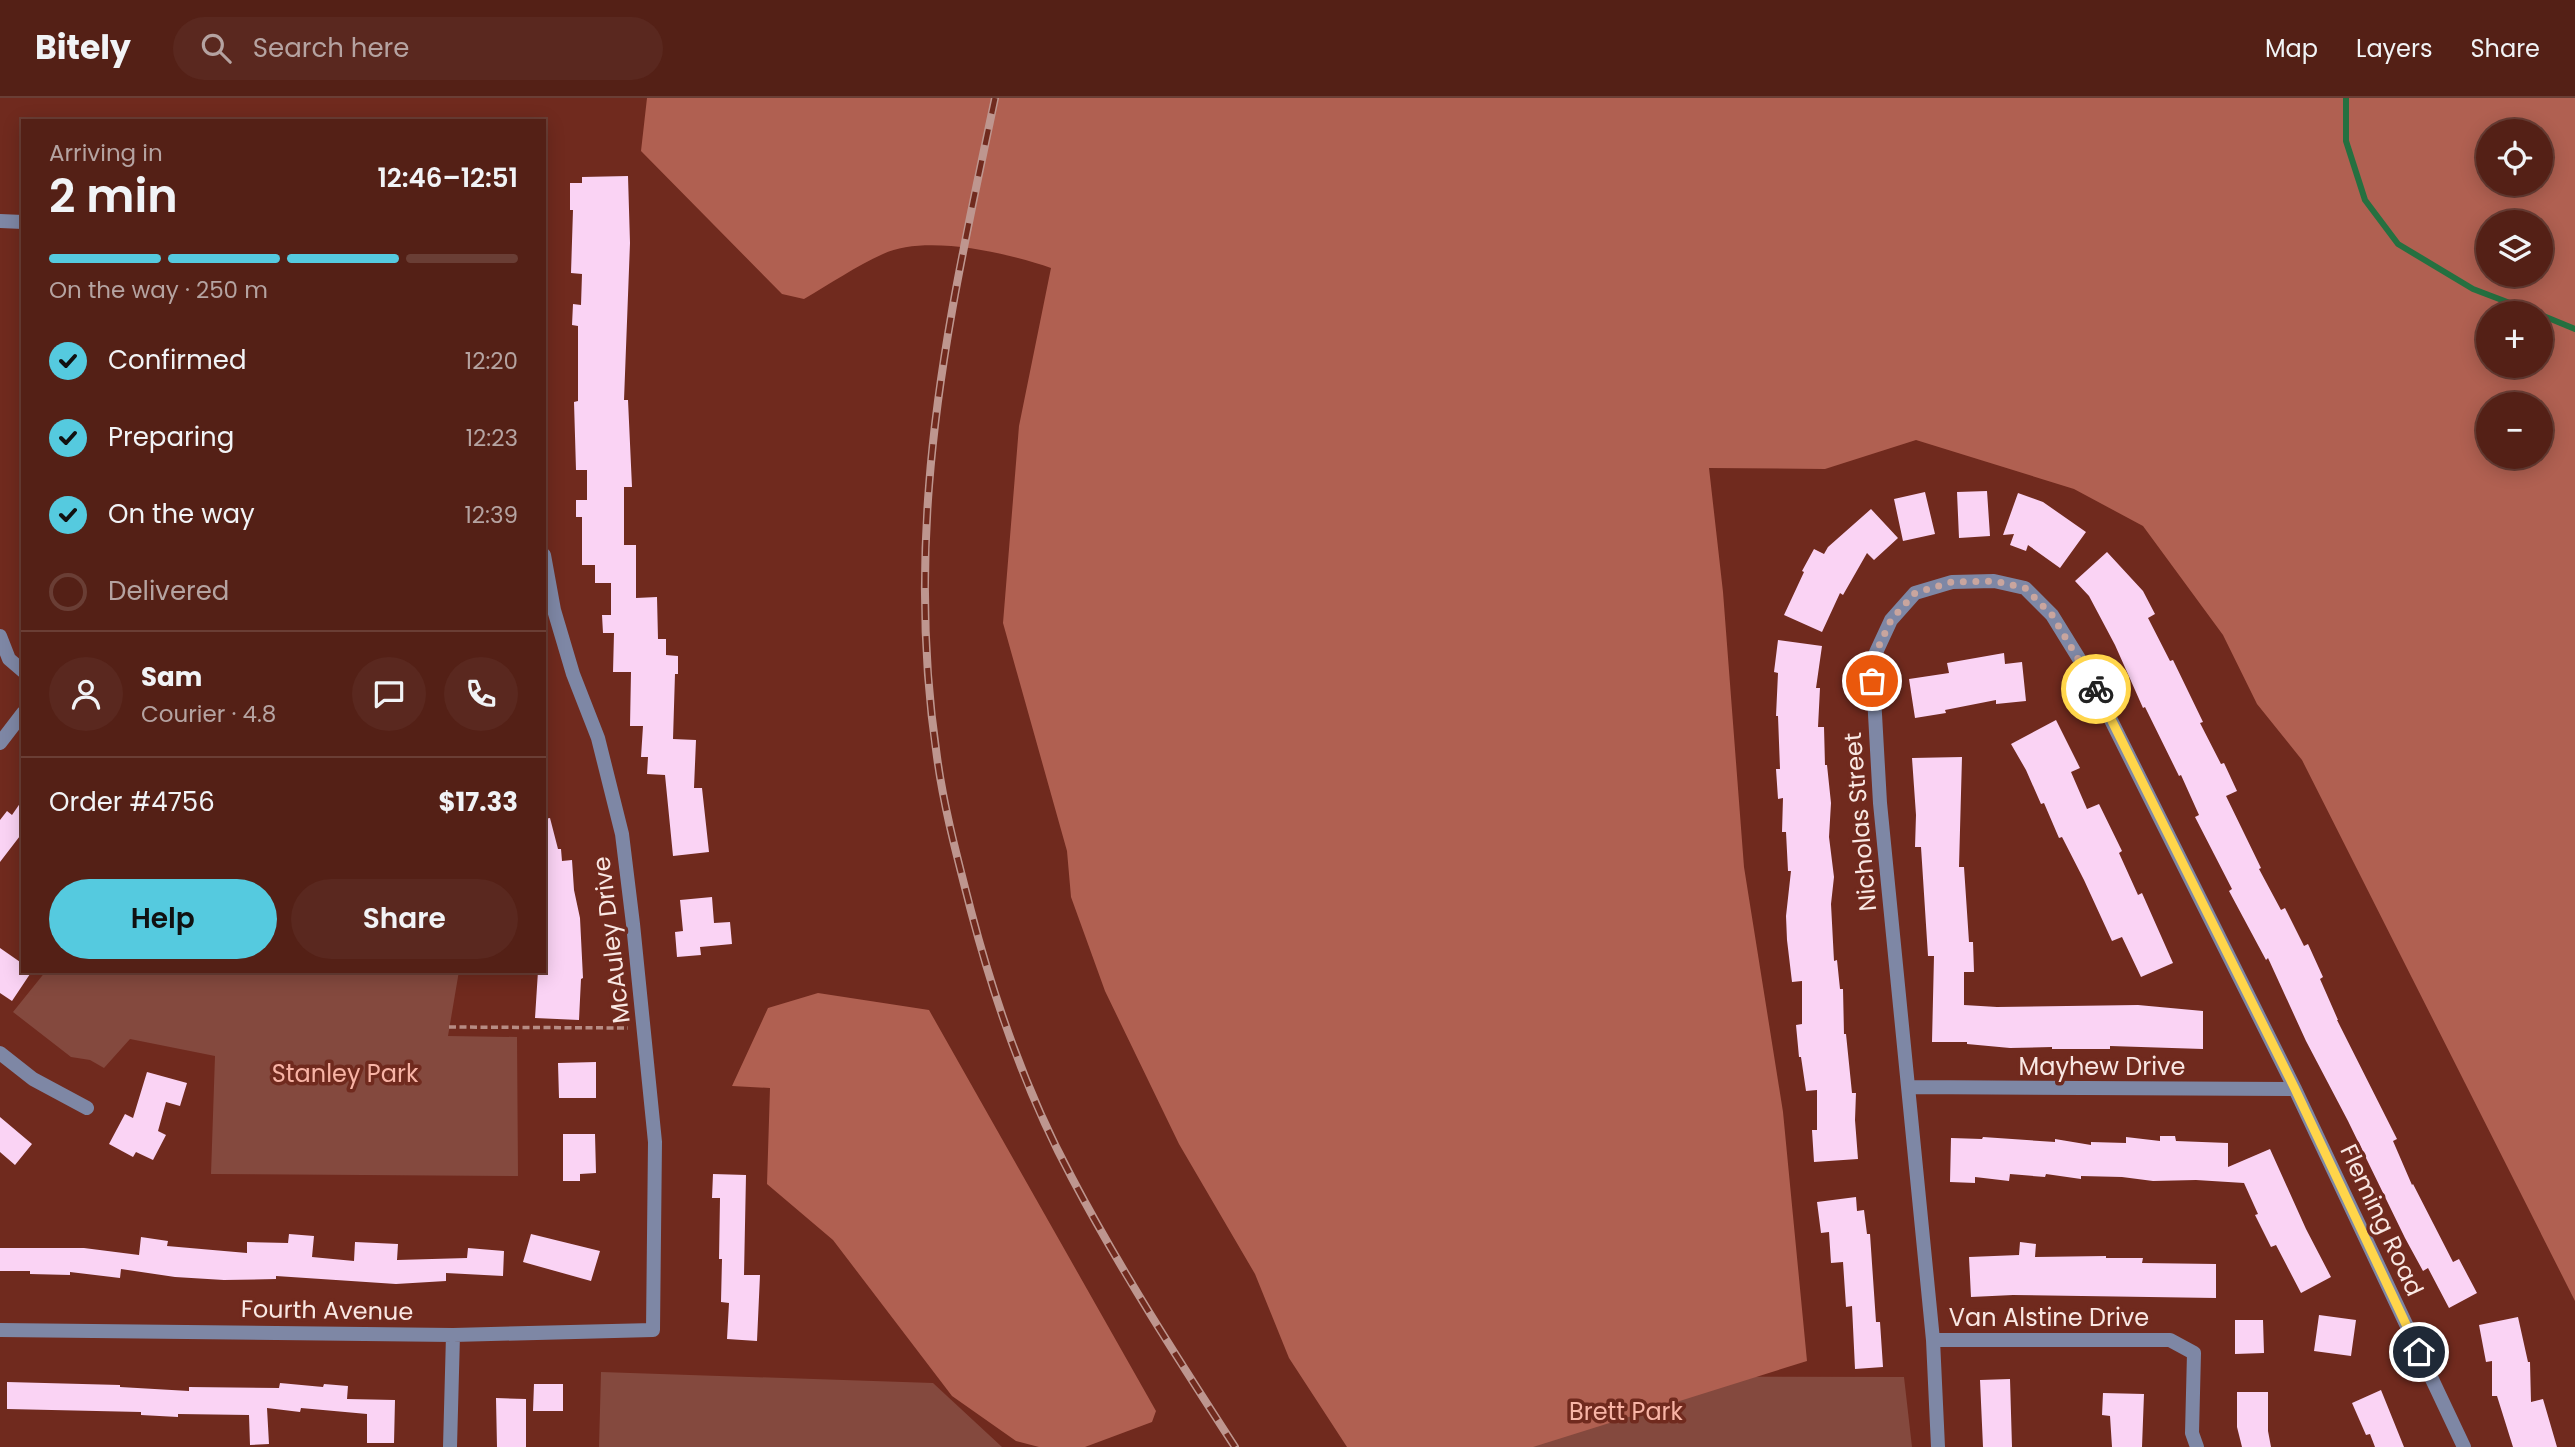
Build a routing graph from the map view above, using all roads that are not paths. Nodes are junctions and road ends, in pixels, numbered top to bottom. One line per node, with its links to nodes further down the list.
1 (0, 221): 2 (street)
2 (21, 222)
3 (546, 566): 13 (street, McAuley Drive)
4 (0, 636): 5 (street)
5 (21, 669)
6 (21, 716): 7 (street)
7 (0, 743)
8 (0, 1053): 11 (street)
9 (1908, 1087): 10 (street, Mayhew Drive); 10 (street, Nicholas Street); 15 (street, Nicholas Street)
10 (2295, 1089): 19 (street, Fleming Road)
11 (87, 1108)
12 (0, 1329): 14 (street, Fourth Avenue)
13 (653, 1330): 14 (street, Fourth Avenue)
14 (453, 1335): 16 (street)
15 (1933, 1340): 17 (street, Nicholas Street); 18 (street, Van Alstine Drive)
16 (450, 1447)
17 (1938, 1447)
18 (2197, 1447)
19 (2464, 1447)

